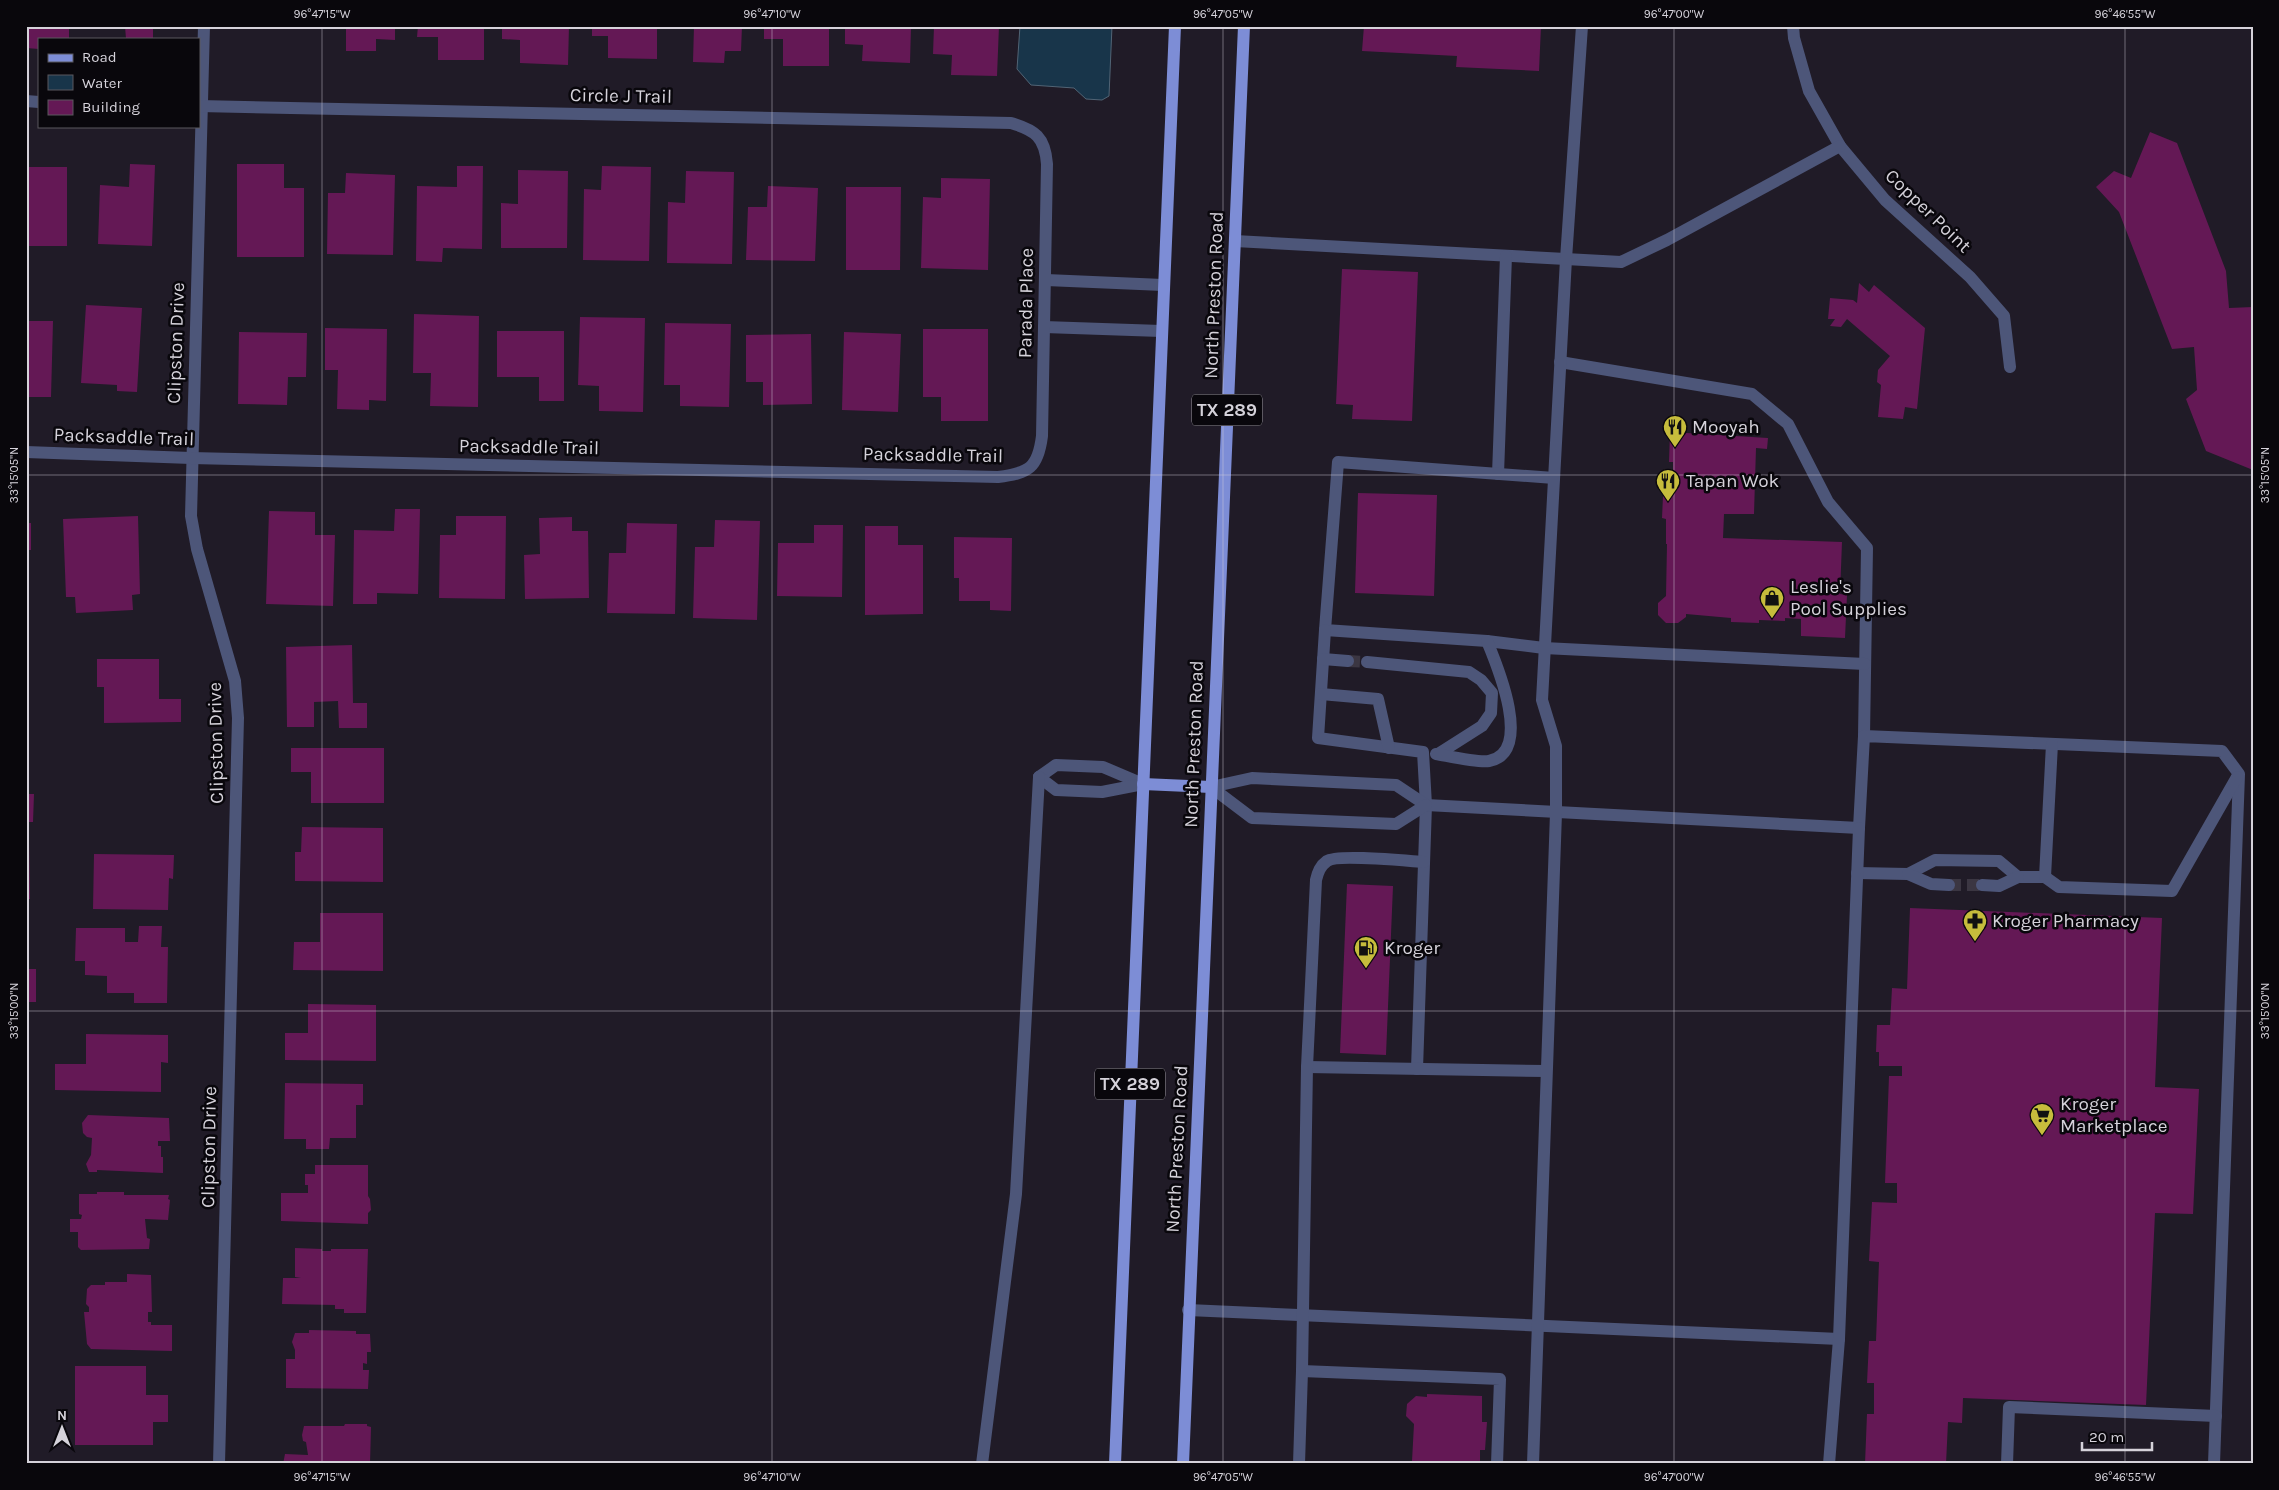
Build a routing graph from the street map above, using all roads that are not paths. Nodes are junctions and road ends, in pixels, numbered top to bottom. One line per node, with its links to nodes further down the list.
1 (204, 26): 6 (street, Clipston Drive)
2 (1175, 26): 14 (main road, TX 289)
3 (1244, 26): 10 (main road, North Preston Road / TX 289)
4 (1582, 26): 12 (street)
5 (1793, 26): 9 (street, Copper Point)
6 (200, 106): 8 (street, Circle J Trail)
7 (199, 128): 20 (street, Clipston Drive)
8 (1039, 137): 13 (street, Parada Place)
9 (1840, 146): 12 (street); 18 (street, Copper Point)
10 (1235, 241): 11 (street); 40 (main road, North Preston Road / TX 289)
11 (1506, 256): 12 (street); 22 (street)
12 (1566, 259): 17 (street)
13 (1046, 280): 14 (street); 15 (street, Parada Place)
14 (1163, 285): 16 (main road, TX 289)
15 (1044, 327): 16 (street); 21 (street, Parada Place)
16 (1161, 331): 39 (main road, TX 289)
17 (1560, 362): 23 (street); 30 (street)
18 (2010, 367)
19 (26, 452): 20 (street, Packsaddle Trail)
20 (191, 458): 21 (street, Packsaddle Trail); 60 (street, Clipston Drive)
21 (1029, 468)
22 (1498, 474): 23 (street); 24 (street)
23 (1554, 478): 26 (street)
24 (1325, 630): 25 (street); 27 (street)
25 (1487, 641): 26 (street); 36 (street)
26 (1544, 648): 30 (street); 42 (street)
27 (1323, 659): 28 (street); 31 (street)
28 (1348, 661)
29 (1367, 662): 36 (street)
30 (1865, 664): 32 (street)
31 (1321, 694): 34 (street); 34 (street)
32 (1864, 736): 33 (street); 43 (street)
33 (2052, 744): 37 (street); 48 (street)
34 (1389, 748): 35 (street)
35 (1423, 752): 36 (street); 41 (street)
36 (1438, 754)
37 (2239, 774): 48 (street); 59 (street)
38 (1039, 778): 39 (street); 39 (street); 61 (street)
39 (1143, 784): 40 (main road); 62 (main road, TX 289)
40 (1211, 787): 41 (street); 41 (street); 54 (main road, North Preston Road / TX 289)
41 (1426, 805): 42 (street); 44 (street)
42 (1556, 813): 43 (street); 53 (street)
43 (1859, 828): 45 (street)
44 (1424, 862): 51 (street); 52 (street)
45 (1857, 873): 46 (street); 57 (street)
46 (1908, 874): 47 (street); 49 (street)
47 (2018, 877): 48 (street); 50 (street)
48 (2045, 877)
49 (1950, 885)
50 (1982, 885)
51 (1307, 1067): 52 (street); 55 (street)
52 (1417, 1069): 53 (street)
53 (1546, 1071): 56 (street)
54 (1188, 1310): 55 (street); 63 (main road, North Preston Road / TX 289)
55 (1302, 1315): 56 (street); 58 (street)
56 (1538, 1325): 57 (street); 66 (street)
57 (1839, 1339): 67 (street)
58 (1302, 1371): 64 (street); 65 (street)
59 (2216, 1416): 68 (street); 69 (street)
60 (219, 1464)
61 (982, 1464)
62 (1115, 1464)
63 (1183, 1464)
64 (1299, 1464)
65 (1497, 1464)
66 (1533, 1464)
67 (1829, 1464)
68 (2007, 1464)
69 (2214, 1464)

